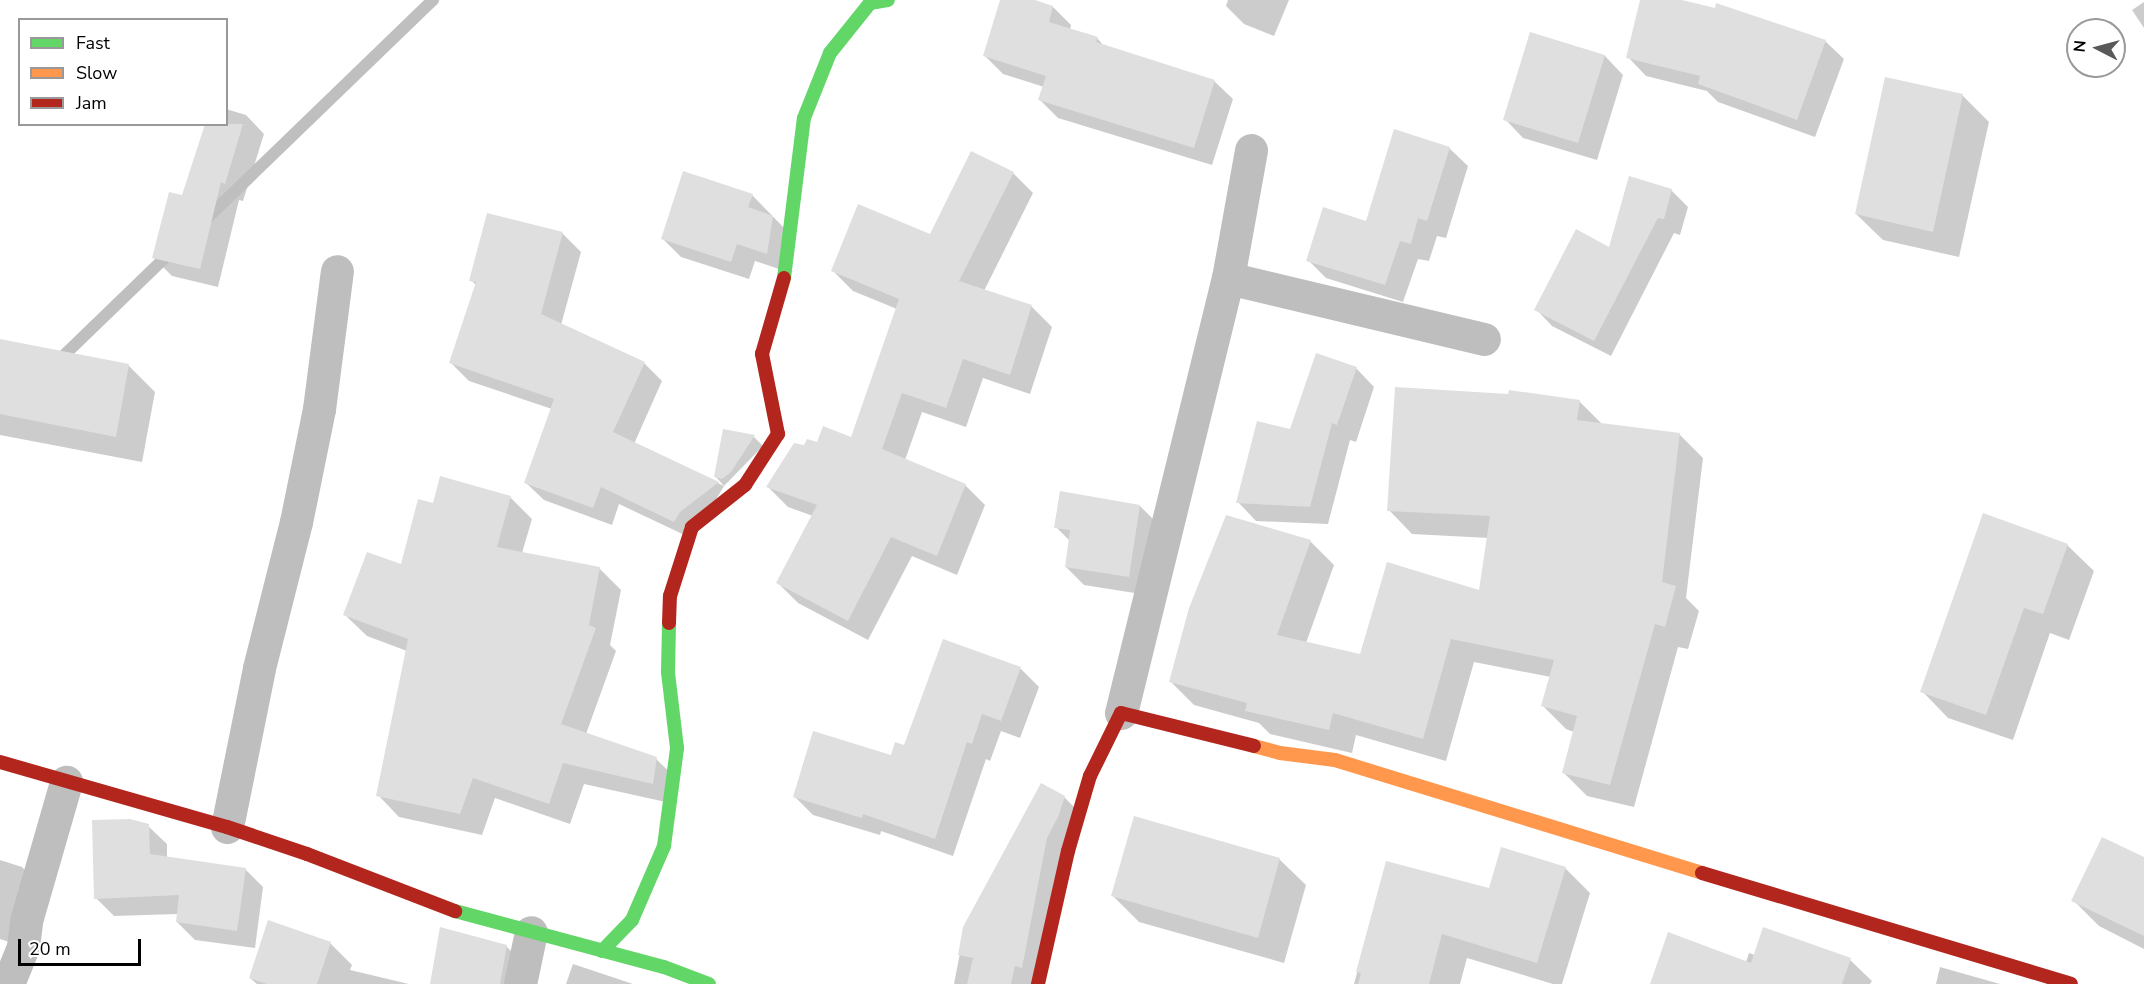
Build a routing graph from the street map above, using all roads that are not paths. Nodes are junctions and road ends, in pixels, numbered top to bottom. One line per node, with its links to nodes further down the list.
1 (888, 0): 11 (street)
2 (1251, 150): 4 (street)
3 (337, 271): 9 (street)
4 (1228, 278): 5 (street); 6 (street)
5 (1484, 339)
6 (1121, 713): 15 (street); 16 (street)
7 (0, 762): 8 (street)
8 (66, 782): 9 (street); 12 (street)
9 (227, 827): 10 (street)
10 (531, 932): 11 (street); 13 (street)
11 (602, 951): 14 (street)
12 (8, 984)
13 (520, 984)
14 (709, 984)
15 (1038, 984)
16 (2071, 984)

